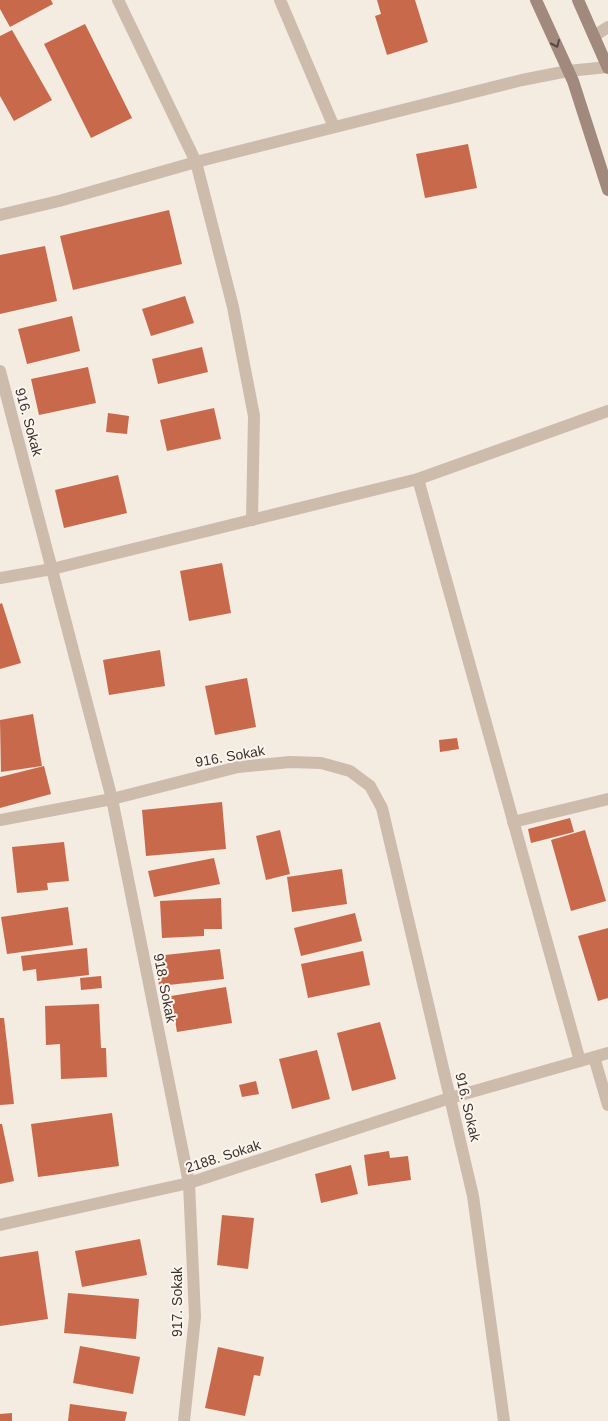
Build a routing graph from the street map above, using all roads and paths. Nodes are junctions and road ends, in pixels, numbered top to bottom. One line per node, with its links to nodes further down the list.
1 (118, 0): 10 (street)
2 (280, 0): 9 (street)
3 (536, 0): 8 (main road, one-way to 8)
4 (578, 0): 6 (main road)
5 (608, 27): 6 (street)
6 (594, 36): 7 (main road)
7 (608, 67): 8 (street)
8 (568, 71): 9 (street); 11 (main road)
9 (334, 127): 10 (street)
10 (196, 162): 12 (street); 16 (street)
11 (608, 190)
12 (0, 215)
13 (0, 371): 17 (street, 916. Sokak)
14 (608, 411): 15 (street)
15 (418, 479): 16 (street); 22 (street)
16 (252, 520): 17 (street)
17 (52, 569): 18 (street); 19 (street, 916. Sokak)
18 (0, 578)
19 (112, 799): 21 (street); 26 (street, 916. Sokak); 28 (street, 918. Sokak)
20 (608, 799): 22 (street)
21 (0, 820)
22 (513, 822): 25 (street)
23 (608, 1053): 24 (street, 2188. Sokak)
24 (594, 1057): 25 (street, 2188. Sokak); 27 (street)
25 (580, 1061): 26 (street, 2188. Sokak)
26 (450, 1098): 28 (street, 2188. Sokak); 31 (street, 916. Sokak)
27 (608, 1105)
28 (189, 1183): 29 (street, 2188. Sokak); 30 (street, 917. Sokak)
29 (0, 1225)
30 (184, 1421)
31 (504, 1421)

